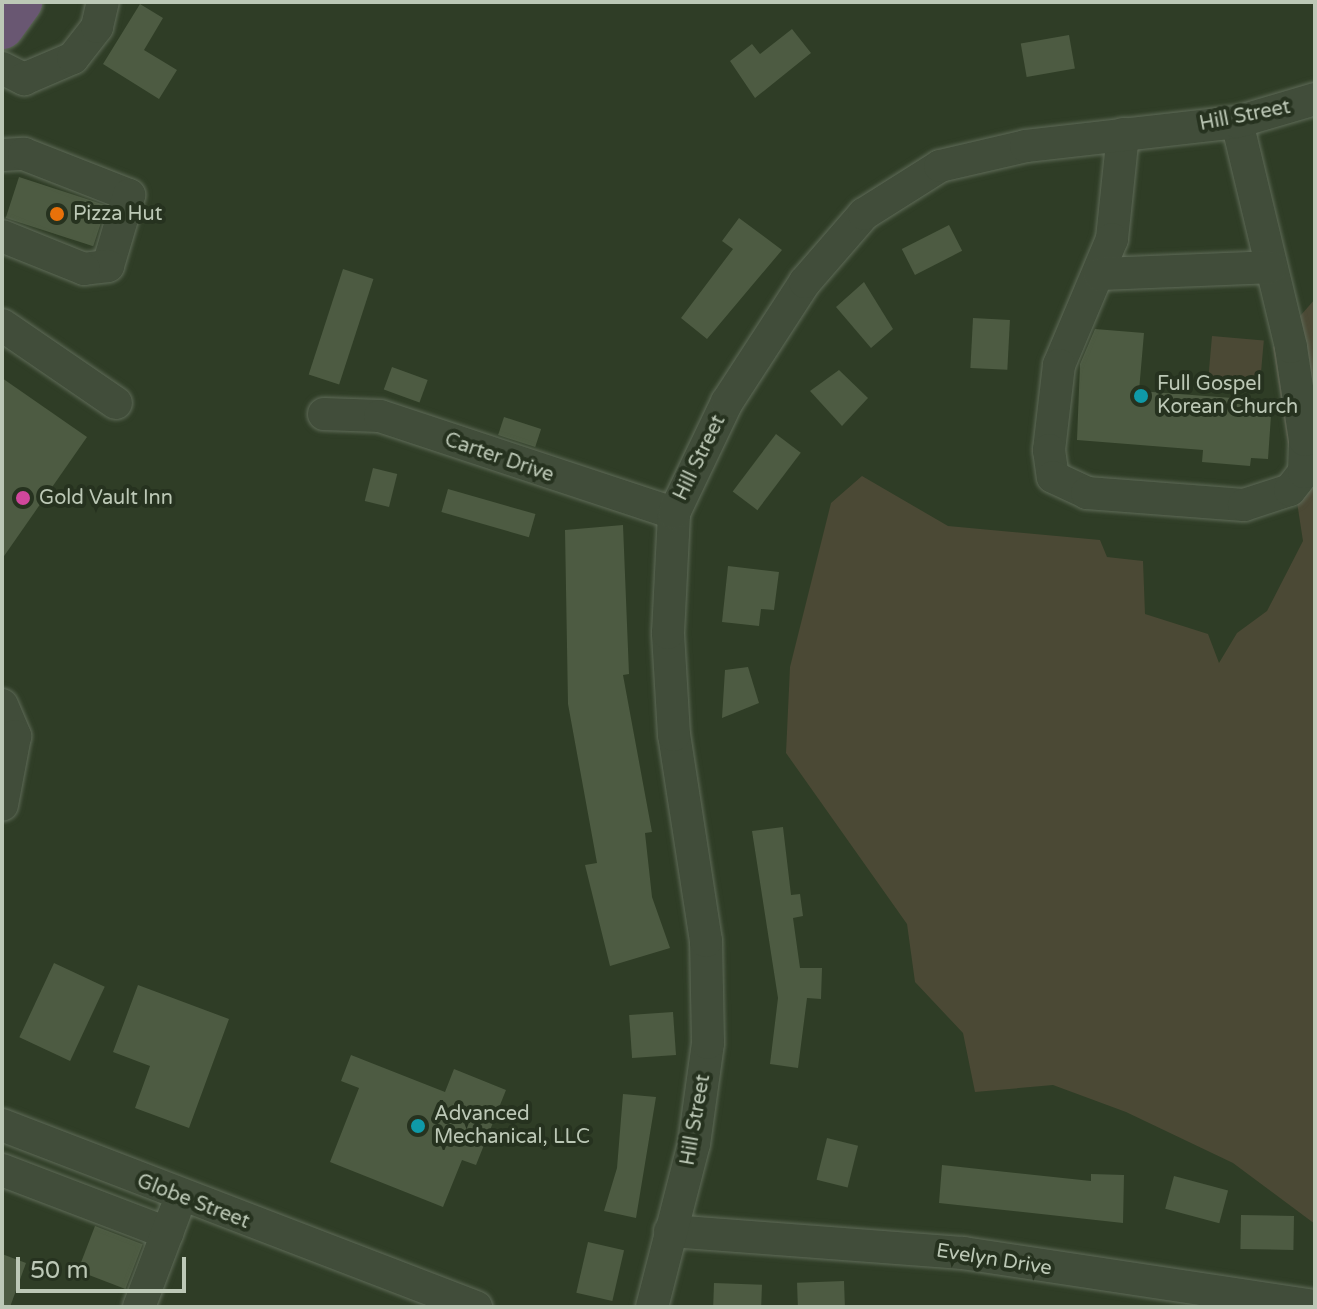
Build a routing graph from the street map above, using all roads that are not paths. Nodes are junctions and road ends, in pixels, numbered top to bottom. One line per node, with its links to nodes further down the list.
1 (20, 2): 3 (highway)
2 (103, 2): 4 (street)
3 (2, 27)
4 (2, 68)
5 (1315, 99): 6 (street, Hill Street)
6 (1237, 122): 7 (street, Hill Street); 10 (street)
7 (1123, 134): 11 (street); 15 (street, Hill Street)
8 (2, 155): 9 (street)
9 (2, 236)
10 (1271, 267): 11 (street); 11 (street)
11 (1099, 274)
12 (2, 325): 13 (street)
13 (116, 403)
14 (324, 414): 15 (street, Carter Drive)
15 (674, 513): 21 (street, Hill Street)
16 (2, 705): 17 (street)
17 (2, 805)
18 (2, 1125): 20 (street, Globe Street)
19 (2, 1170): 22 (street)
20 (180, 1198): 22 (street); 25 (street, Globe Street)
21 (670, 1231): 23 (street, Evelyn Drive); 26 (street, Hill Street)
22 (167, 1233): 24 (street)
23 (1315, 1306)
24 (139, 1307)
25 (476, 1307)
26 (652, 1307)

